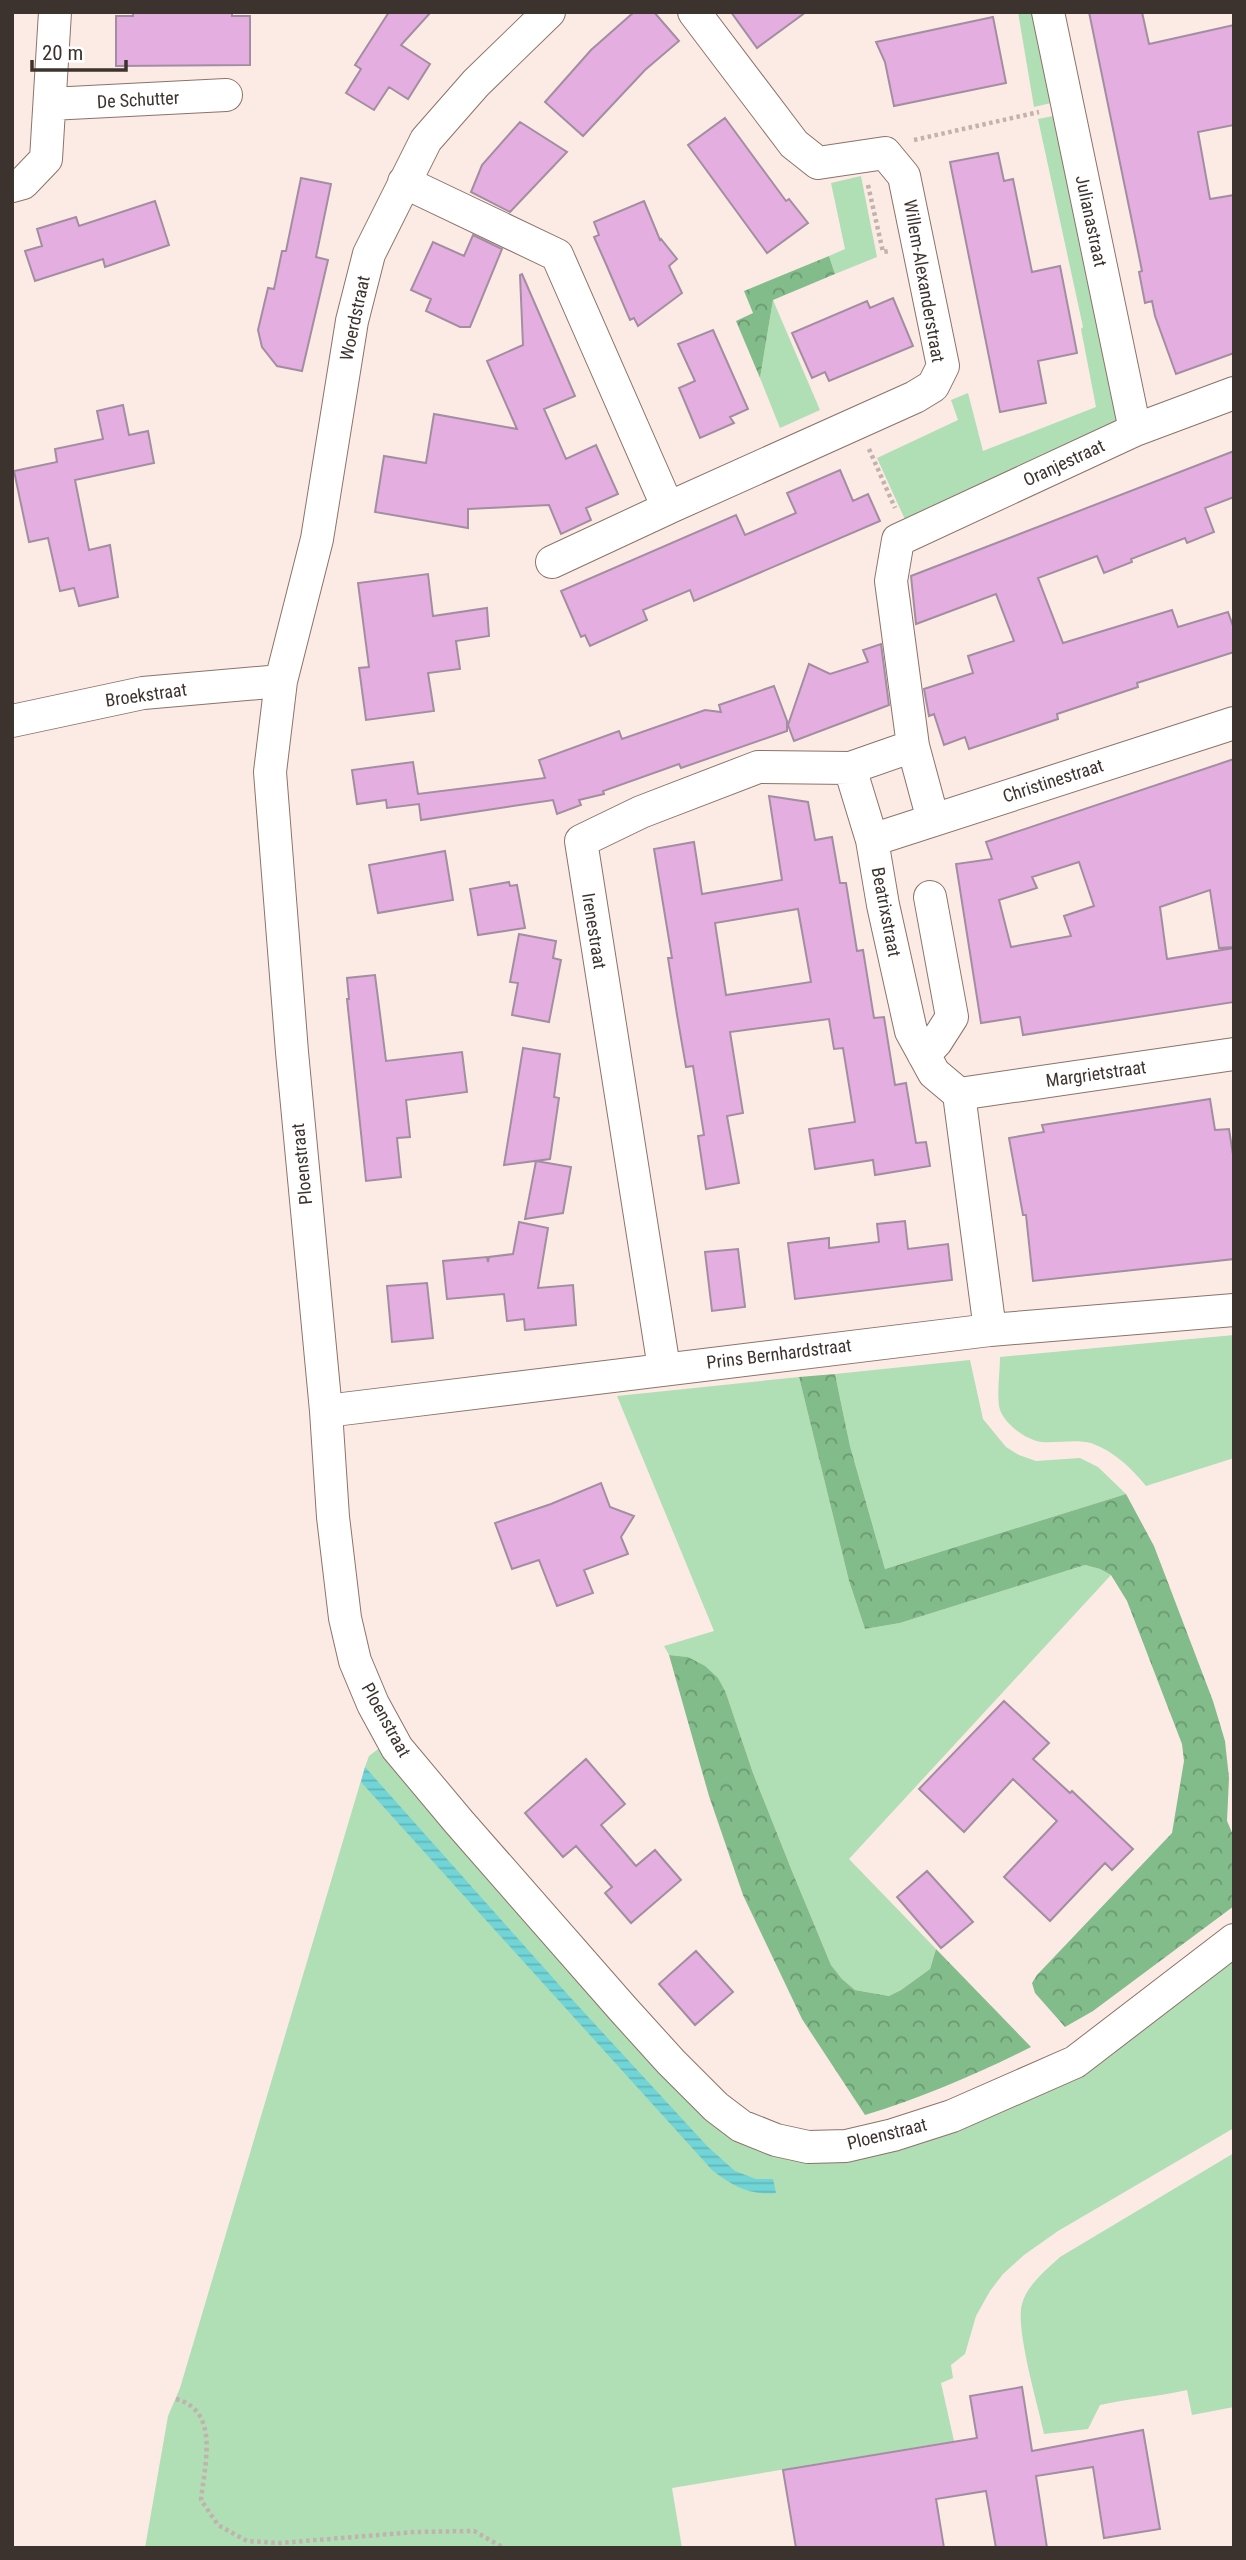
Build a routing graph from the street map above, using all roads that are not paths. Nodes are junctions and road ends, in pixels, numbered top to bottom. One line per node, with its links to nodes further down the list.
1 (55, 12): 6 (street)
2 (549, 12): 7 (street, Woerdstraat)
3 (694, 12): 11 (street, Willem-Alexanderstraat)
4 (1048, 12): 10 (street, Julianastraat)
5 (226, 95): 6 (street, De Schutter)
6 (50, 104): 8 (street)
7 (404, 182): 11 (street); 13 (street, Woerdstraat)
8 (12, 186)
9 (1234, 393): 10 (street, Oranjestraat)
10 (1135, 430): 16 (street, Oranjestraat)
11 (668, 508): 12 (street, Willem-Alexanderstraat)
12 (552, 562)
13 (281, 681): 14 (street, Broekstraat); 27 (street, Ploenstraat)
14 (12, 721)
15 (1234, 723): 18 (street, Christinestraat)
16 (913, 746): 17 (street, Irenestraat); 18 (street)
17 (850, 768): 19 (street, Beatrixstraat); 26 (street, Irenestraat)
18 (933, 820): 19 (street, Christinestraat)
19 (872, 840): 22 (street, Beatrixstraat)
20 (930, 897): 22 (street)
21 (1234, 1054): 23 (street, Margrietstraat)
22 (924, 1055): 23 (street, Beatrixstraat)
23 (959, 1094): 25 (street)
24 (1234, 1310): 25 (street, Prins Bernhardstraat)
25 (990, 1329): 26 (street, Prins Bernhardstraat)
26 (664, 1368): 27 (street, Prins Bernhardstraat)
27 (326, 1411): 28 (street, Ploenstraat)
28 (1234, 1940)

